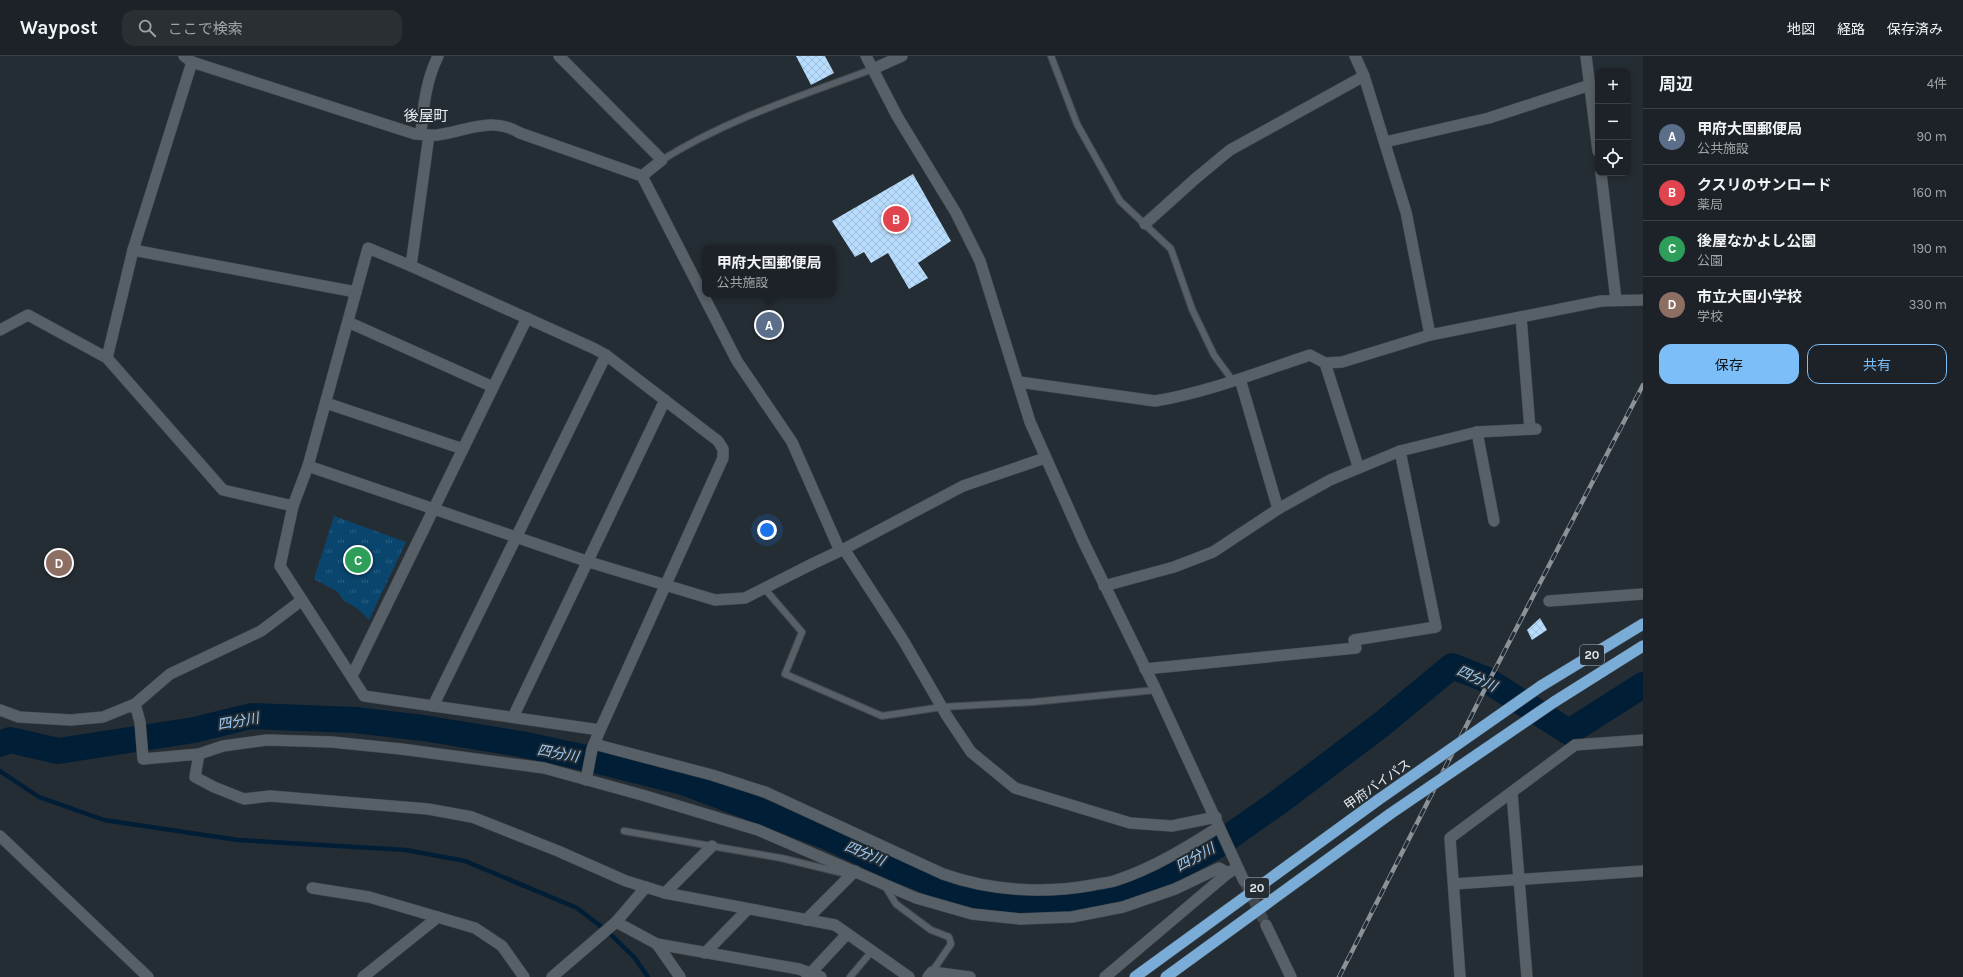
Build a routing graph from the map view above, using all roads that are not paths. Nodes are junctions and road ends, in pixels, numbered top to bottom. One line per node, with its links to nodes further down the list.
1 (438, 56): 12 (street)
2 (559, 56): 15 (street)
3 (866, 56): 9 (street)
4 (902, 56): 9 (street)
5 (1051, 56): 18 (lane)
6 (1355, 56): 10 (street)
7 (1586, 56): 11 (street)
8 (188, 59): 12 (street); 19 (street)
9 (873, 69): 15 (lane); 35 (street)
10 (1364, 76): 14 (street); 18 (street)
11 (1590, 85): 13 (street); 14 (street)
12 (425, 135): 16 (street); 20 (street)
13 (1597, 140)
14 (1385, 142): 30 (street)
15 (662, 160): 16 (street)
16 (642, 176): 22 (street)
17 (1601, 176): 24 (street)
18 (1145, 224): 34 (lane)
19 (133, 250): 21 (street); 32 (street)
20 (411, 266): 21 (street); 27 (street)
21 (356, 292): 28 (street)
22 (702, 293)
23 (704, 297): 50 (street)
24 (1616, 300): 25 (street); 26 (street)
25 (1643, 300)
26 (1520, 317): 30 (street); 39 (street)
27 (527, 318): 31 (street); 36 (street)
28 (348, 322): 36 (street); 38 (street)
29 (0, 330): 32 (street)
30 (1430, 335): 33 (street)
31 (606, 355): 37 (street); 49 (street)
32 (107, 358): 45 (street)
33 (1325, 363): 34 (street); 44 (street)
34 (1237, 380): 35 (street); 47 (street)
35 (1019, 382): 42 (street)
36 (493, 387): 40 (street)
37 (665, 400): 51 (street); 52 (street)
38 (326, 403): 40 (street); 43 (street)
39 (1477, 432): 41 (street); 48 (street)
40 (463, 450): 46 (street)
41 (1400, 450): 44 (street); 60 (street)
42 (1045, 458): 50 (street); 53 (street)
43 (308, 466): 45 (street); 46 (street)
44 (1358, 466): 47 (street)
45 (293, 506): 56 (street)
46 (434, 509): 49 (street); 61 (street)
47 (1278, 509): 53 (street)
48 (1494, 521)
49 (516, 537): 51 (street); 64 (street)
50 (842, 550): 54 (street); 65 (street)
51 (589, 562): 52 (street); 67 (street)
52 (666, 586): 54 (street); 68 (street)
53 (1104, 586): 60 (street)
54 (764, 588): 65 (lane)
55 (1643, 594): 57 (street)
56 (302, 600): 61 (street); 63 (street)
57 (1549, 601)
58 (1643, 624): 108 (highway, 甲府バイパス / 20, bridge)
59 (1643, 646): 109 (highway, 20, bridge)
60 (1145, 669): 62 (street)
61 (352, 676): 64 (street)
62 (1156, 690): 65 (lane); 74 (street)
63 (135, 704): 66 (street); 71 (street)
64 (433, 706): 67 (street)
65 (942, 707): 74 (street)
66 (0, 710)
67 (513, 717): 68 (street)
68 (600, 730): 70 (street)
69 (1643, 740): 73 (street)
70 (593, 747): 72 (street); 74 (street)
71 (199, 754): 72 (street); 85 (street)
72 (586, 776): 80 (street)
73 (1512, 792): 81 (street); 83 (street)
74 (1218, 822): 78 (street)
75 (624, 831): 77 (lane)
76 (0, 836): 100 (street)
77 (712, 846): 80 (lane); 87 (street)
78 (1232, 870): 82 (street); 84 (street); 107 (street)
79 (1643, 871): 81 (street)
80 (853, 873): 84 (street); 90 (street)
81 (1519, 880): 83 (street); 112 (street)
82 (1244, 881)
83 (1454, 884): 111 (street)
84 (884, 885): 98 (lane)
85 (646, 887): 87 (street); 91 (street)
86 (312, 888): 89 (street)
87 (665, 893): 88 (street)
88 (748, 909): 90 (street); 96 (street)
89 (438, 917): 101 (street); 102 (street)
90 (806, 920): 93 (street)
91 (614, 923): 94 (street); 103 (street)
92 (1266, 925): 110 (street)
93 (847, 934): 95 (street); 99 (street)
94 (657, 944): 96 (street); 104 (street)
95 (872, 952): 97 (street); 105 (lane)
96 (705, 953): 99 (street)
97 (903, 975)
98 (930, 975): 106 (street)
99 (813, 976)
100 (148, 977)
101 (363, 977)
102 (524, 977)
103 (552, 977)
104 (680, 977)
105 (850, 977)
106 (970, 977)
107 (1103, 977)
108 (1135, 977)
109 (1166, 977)
110 (1291, 977)
111 (1460, 977)
112 (1527, 977)

